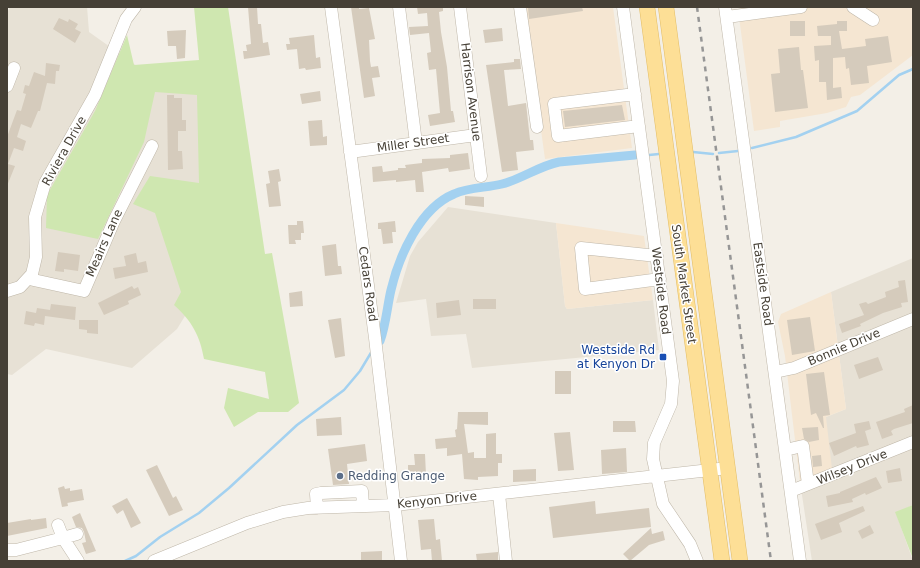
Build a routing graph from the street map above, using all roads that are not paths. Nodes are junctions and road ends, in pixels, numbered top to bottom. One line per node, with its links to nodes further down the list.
1 (135, 7): 24 (street, Riviera Drive)
2 (331, 7): 21 (street, Cedars Road)
3 (399, 7): 19 (street)
4 (460, 7): 18 (street, Harrison Avenue)
5 (520, 7): 17 (street)
6 (623, 7): 15 (street, Westside Road)
7 (647, 7): 32 (main road, South Market Street)
8 (666, 7): 31 (main road, South Market Street)
9 (801, 7): 11 (street)
10 (853, 7): 12 (street)
11 (726, 12): 28 (street, Eastside Road)
12 (873, 20)
13 (14, 68): 14 (street)
14 (7, 86)
15 (635, 94): 16 (street, Westside Road); 16 (street)
16 (639, 126): 23 (street, Westside Road)
17 (537, 127)
18 (476, 135): 19 (street, Miller Street); 22 (street, Harrison Avenue)
19 (416, 143): 21 (street, Miller Street)
20 (152, 146): 24 (street, Meairs Lane)
21 (350, 152): 37 (street, Cedars Road)
22 (481, 176)
23 (657, 256): 25 (street, Westside Road); 25 (street)
24 (29, 279): 26 (street)
25 (660, 279): 33 (street, Westside Road)
26 (7, 291)
27 (913, 318): 28 (street, Bonnie Drive)
28 (775, 372): 30 (street, Eastside Road)
29 (913, 442): 34 (street, Wilsey Drive)
30 (785, 450): 34 (street); 35 (street, Eastside Road)
31 (728, 468): 32 (street, Kenyon Drive); 48 (main road, South Market Street)
32 (709, 470): 33 (street, Kenyon Drive); 47 (main road, South Market Street)
33 (656, 477): 36 (street, Kenyon Drive); 46 (street, Westside Road)
34 (808, 484): 35 (street, Wilsey Drive)
35 (790, 491): 49 (street, Eastside Road)
36 (499, 494): 37 (street, Kenyon Drive); 45 (street)
37 (395, 504): 43 (street, Kenyon Drive); 44 (street, Cedars Road)
38 (58, 525): 40 (street)
39 (77, 534): 40 (street)
40 (63, 538): 41 (street); 42 (street)
41 (7, 550)
42 (78, 561)
43 (154, 561)
44 (400, 561)
45 (506, 561)
46 (697, 561)
47 (722, 561)
48 (740, 561)
49 (800, 561)

